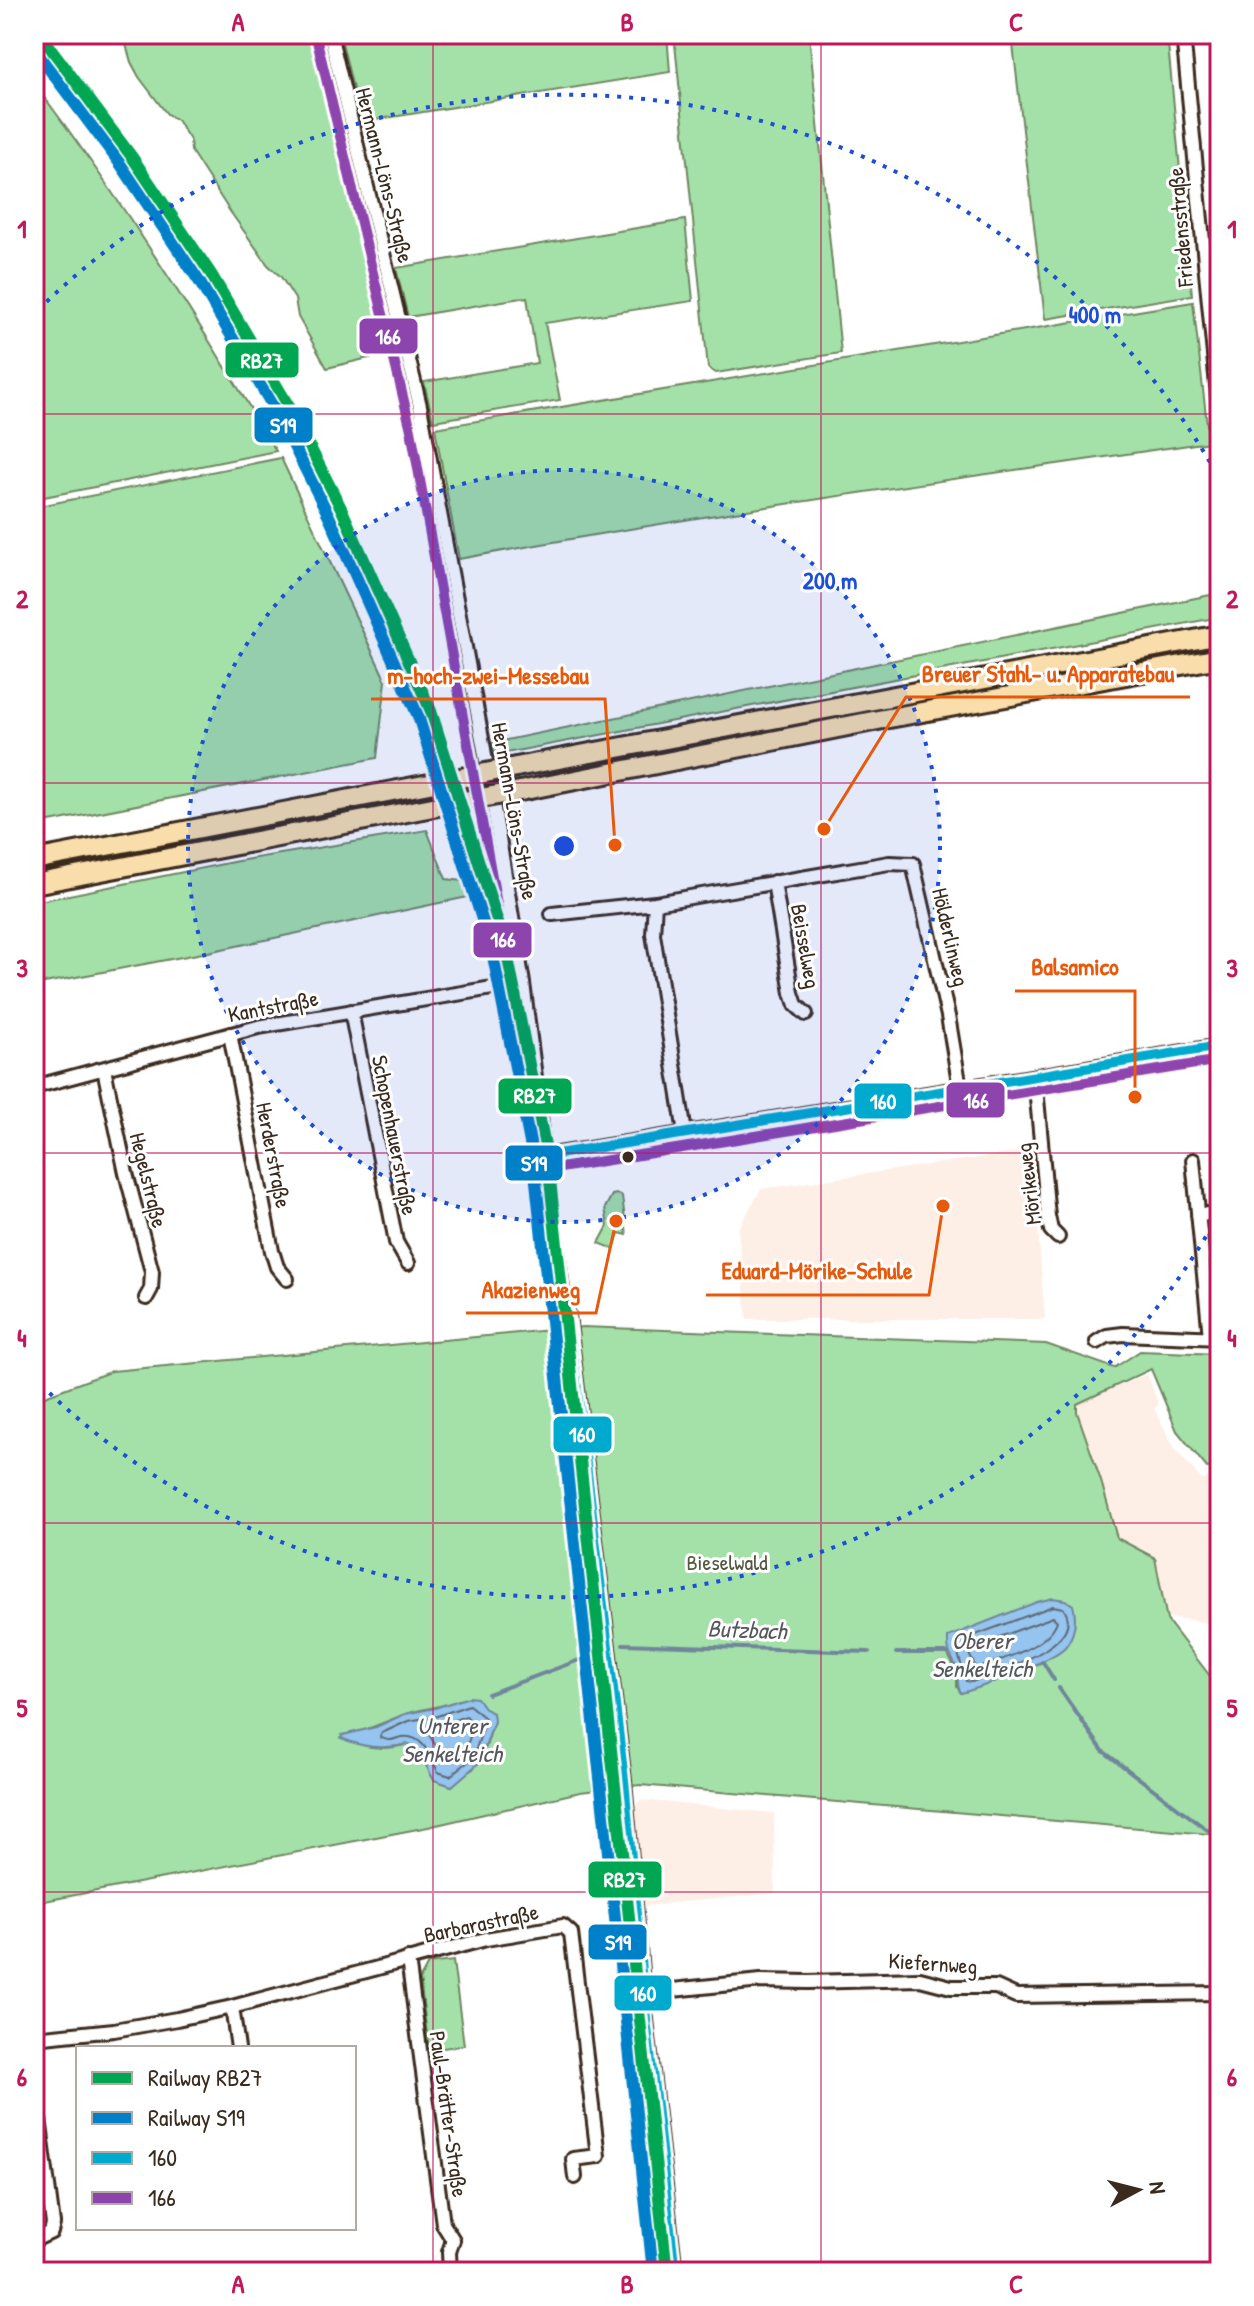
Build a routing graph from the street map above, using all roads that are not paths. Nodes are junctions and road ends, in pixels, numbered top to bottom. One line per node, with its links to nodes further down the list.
1 (330, 34): 11 (street, Hermann-Löns-Straße)
2 (1183, 34): 3 (street, Friedensstraße)
3 (1220, 417)
4 (1219, 636): 6 (highway, bridge)
5 (1220, 658): 8 (highway, bridge)
6 (34, 860)
7 (774, 882): 9 (street, Hölderlinweg); 13 (street, Beisselweg); 19 (street, Hölderlinweg)
8 (34, 884)
9 (655, 903): 10 (street, Hölderlinweg); 20 (street)
10 (552, 914)
11 (523, 983): 12 (street, Kantstraße); 21 (street, Hermann-Löns-Straße)
12 (351, 1011): 14 (street, Kantstraße); 26 (street, Schopenhauerstraße)
13 (806, 1014)
14 (230, 1034): 16 (street, Kantstraße); 27 (street, Herderstraße)
15 (1220, 1046): 17 (street)
16 (104, 1069): 18 (street, Kantstraße); 28 (street, Hegelstraße)
17 (1035, 1077): 19 (street); 25 (street, Mörikeweg)
18 (34, 1087)
19 (960, 1088): 20 (street)
20 (685, 1133): 21 (street)
21 (546, 1156): 32 (street, Hermann-Löns-Straße)
22 (1193, 1160): 24 (street)
23 (1220, 1213): 24 (street)
24 (1198, 1215): 29 (street)
25 (1058, 1237)
26 (408, 1263)
27 (287, 1279)
28 (146, 1298)
29 (1215, 1338): 30 (street)
30 (1097, 1342)
31 (408, 1959): 34 (street, Barbarastraße); 38 (street, Barbarastraße); 40 (street, Paul-Brätter-Straße)
32 (643, 1993): 33 (street, Kiefernweg); 41 (street, Hermann-Löns-Straße)
33 (1220, 1993)
34 (232, 2007): 35 (street, Barbarastraße); 36 (street)
35 (34, 2038)
36 (238, 2046)
37 (34, 2080): 39 (street)
38 (575, 2177)
39 (34, 2240)
40 (450, 2272)
41 (675, 2272)

